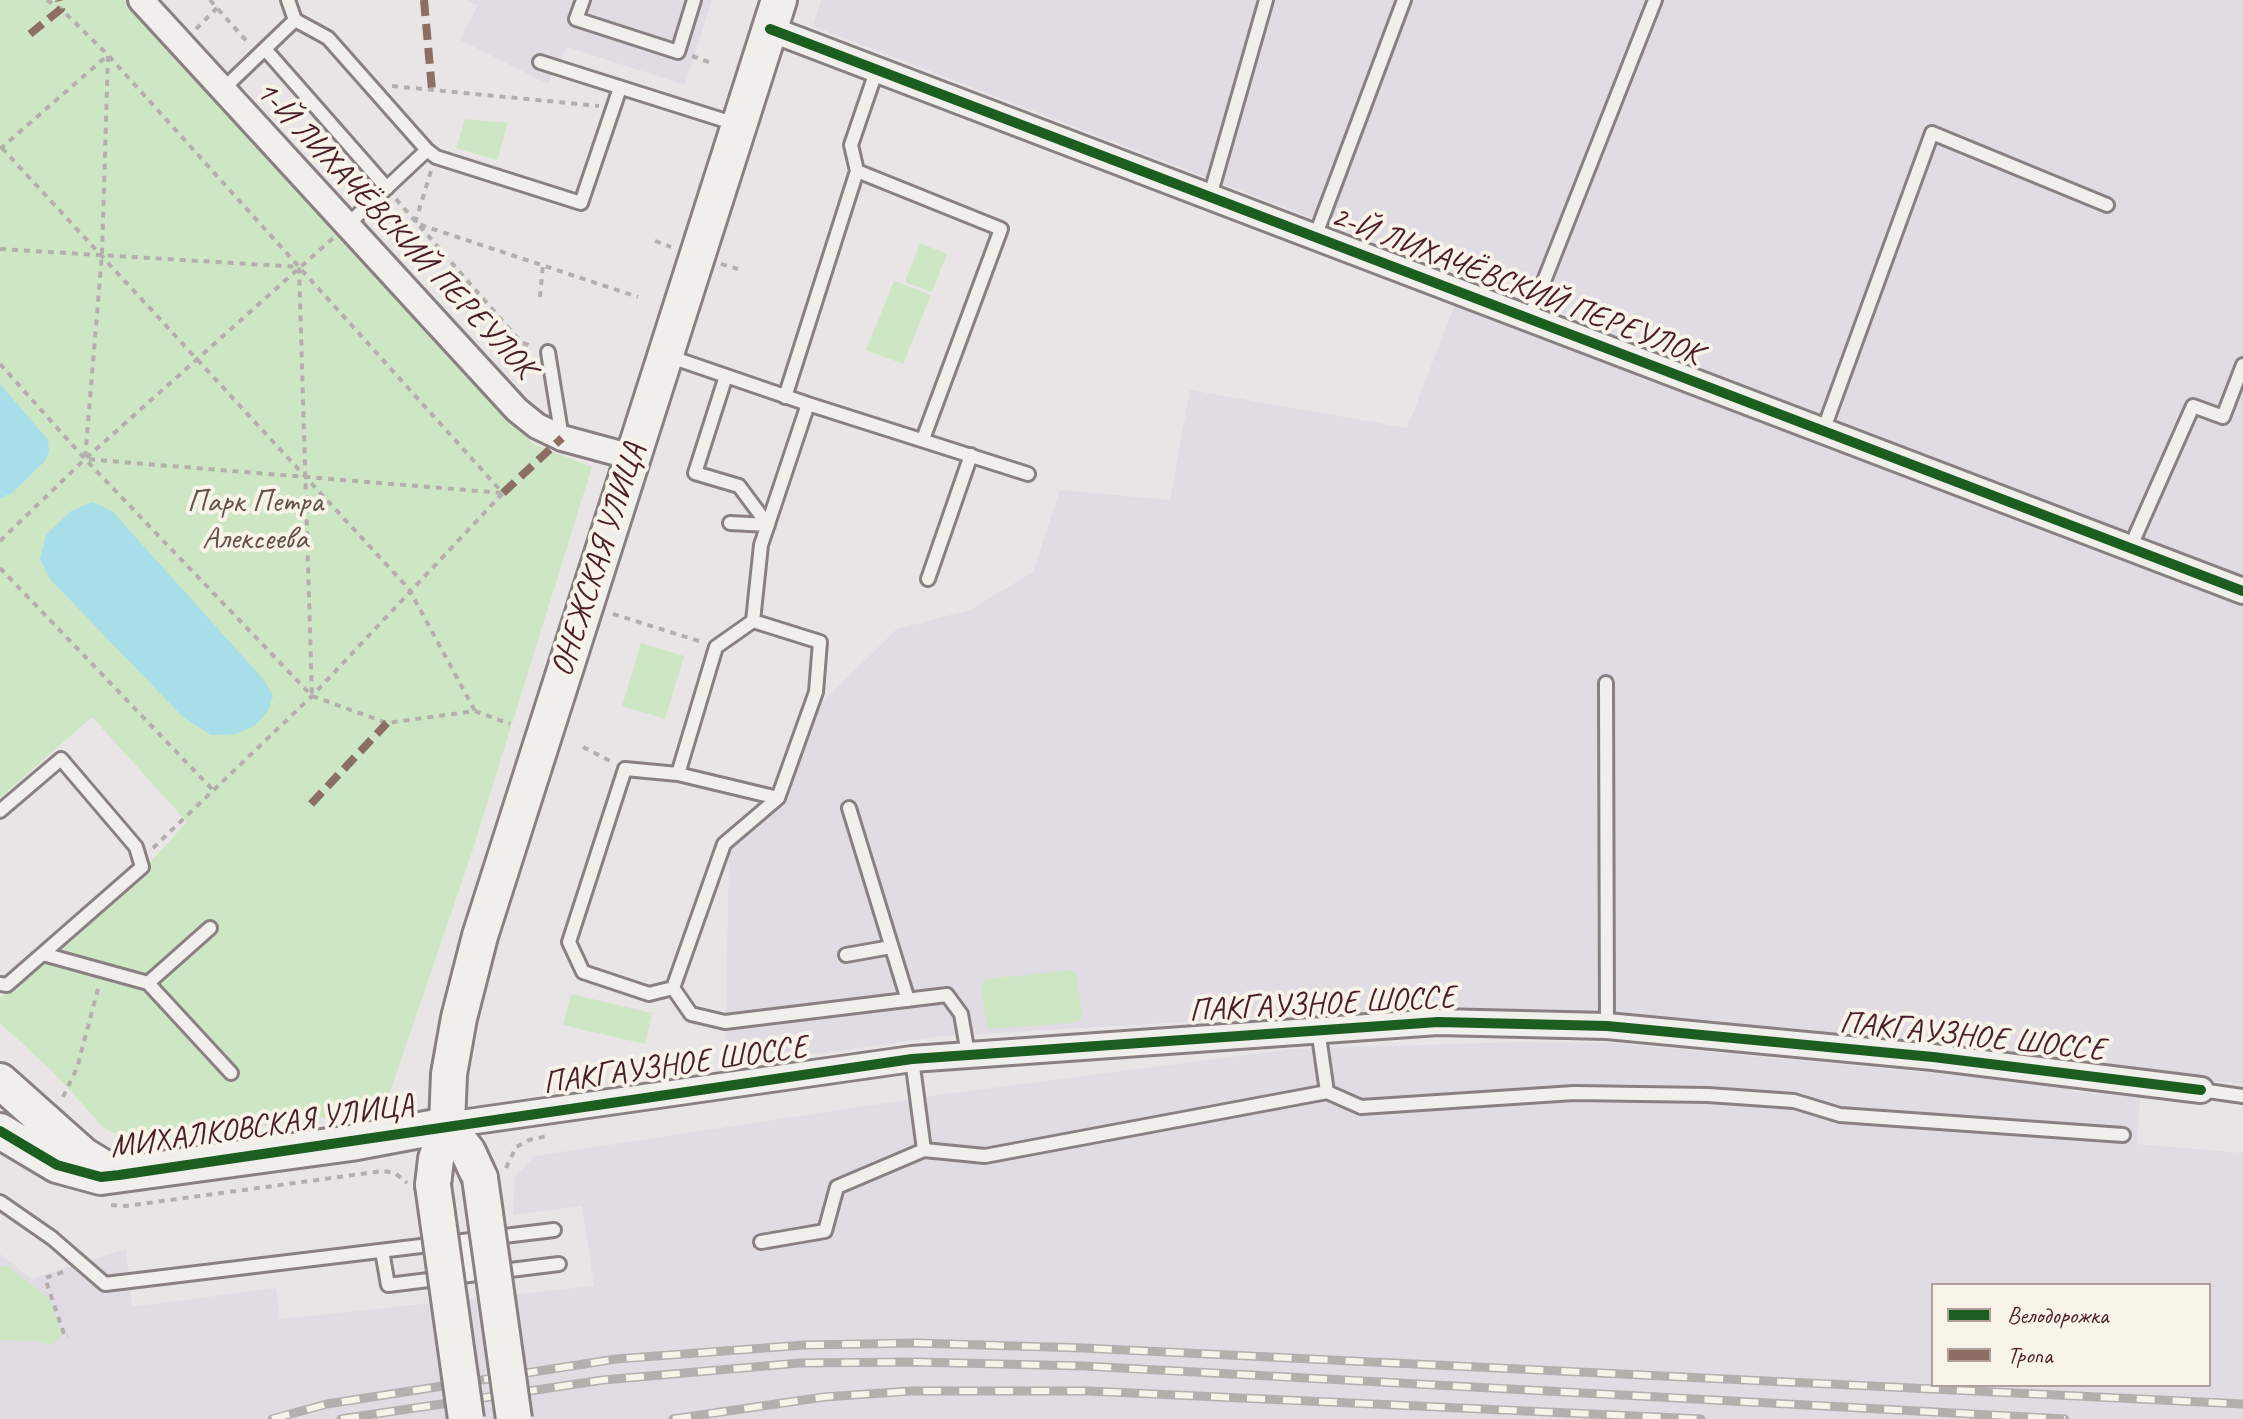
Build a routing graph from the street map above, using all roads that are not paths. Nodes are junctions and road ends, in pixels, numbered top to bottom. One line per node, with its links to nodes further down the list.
1 (141, 0): 14 (street, 1-Й ЛИХАЧЁВСКИЙ ПЕРЕУЛОК)
2 (583, 0): 3 (lane)
3 (694, 0)
4 (1266, 0): 19 (lane)
5 (1404, 0): 22 (lane)
6 (1655, 0): 23 (lane)
7 (287, 1): 9 (lane)
8 (775, 14): 12 (street, 2-Й ЛИХАЧЁВСКИЙ ПЕРЕУЛОК); 15 (main road, ОНЕЖСКАЯ УЛИЦА)
9 (295, 20): 10 (lane); 16 (lane)
10 (262, 52): 14 (lane); 18 (lane)
11 (540, 62): 13 (lane)
12 (877, 69): 17 (lane); 19 (street, 2-Й ЛИХАЧЁВСКИЙ ПЕРЕУЛОК)
13 (620, 88): 15 (lane); 16 (lane)
14 (222, 90): 21 (street, 1-Й ЛИХАЧЁВСКИЙ ПЕРЕУЛОК)
15 (739, 125): 25 (main road, ОНЕЖСКАЯ УЛИЦА)
16 (432, 154): 18 (lane)
17 (857, 171): 28 (lane); 32 (lane)
18 (387, 188): 21 (lane)
19 (1210, 196): 22 (street, 2-Й ЛИХАЧЁВСКИЙ ПЕРЕУЛОК)
20 (2107, 205): 30 (lane)
21 (346, 226): 31 (street, 1-Й ЛИХАЧЁВСКИЙ ПЕРЕУЛОК)
22 (1315, 237): 23 (street, 2-Й ЛИХАЧЁВСКИЙ ПЕРЕУЛОК)
23 (1529, 319): 30 (street, 2-Й ЛИХАЧЁВСКИЙ ПЕРЕУЛОК)
24 (548, 352): 31 (lane)
25 (665, 355): 27 (lane); 34 (main road, ОНЕЖСКАЯ УЛИЦА)
26 (2243, 365): 38 (lane)
27 (726, 376): 28 (lane); 37 (lane)
28 (785, 397): 29 (lane)
29 (808, 404): 32 (lane); 37 (lane)
30 (1823, 431): 38 (street, 2-Й ЛИХАЧЁВСКИЙ ПЕРЕУЛОК)
31 (562, 438): 34 (street, 1-Й ЛИХАЧЁВСКИЙ ПЕРЕУЛОК)
32 (923, 439): 33 (lane)
33 (971, 455): 35 (lane); 39 (lane)
34 (632, 457): 64 (main road, ОНЕЖСКАЯ УЛИЦА)
35 (1028, 474)
36 (730, 523): 37 (lane)
37 (768, 525): 41 (lane)
38 (2130, 548): 40 (street, 2-Й ЛИХАЧЁВСКИЙ ПЕРЕУЛОК)
39 (928, 579)
40 (2243, 591)
41 (753, 621): 43 (lane); 44 (lane)
42 (1606, 683): 55 (lane)
43 (678, 774): 44 (lane); 53 (lane)
44 (778, 798): 53 (lane)
45 (849, 808): 48 (lane)
46 (0, 811): 49 (lane)
47 (210, 928): 51 (lane)
48 (891, 947): 50 (lane); 54 (lane)
49 (43, 954): 51 (lane); 52 (lane)
50 (846, 955)
51 (148, 983): 59 (lane)
52 (0, 984)
53 (673, 988): 54 (lane)
54 (908, 1000): 57 (lane)
55 (1607, 1026): 56 (street, ПАКГАУЗНОЕ ШОССЕ); 61 (street, ПАКГАУЗНОЕ ШОССЕ)
56 (1318, 1029): 57 (street, ПАКГАУЗНОЕ ШОССЕ); 62 (lane)
57 (968, 1054): 58 (street, ПАКГАУЗНОЕ ШОССЕ)
58 (912, 1059): 64 (street, ПАКГАУЗНОЕ ШОССЕ); 67 (lane)
59 (231, 1073)
60 (0, 1081): 68 (main road, МИХАЛКОВСКАЯ УЛИЦА)
61 (2201, 1090): 63 (lane)
62 (1327, 1092): 66 (lane); 67 (lane)
63 (2243, 1096)
64 (447, 1125): 68 (main road, МИХАЛКОВСКАЯ УЛИЦА); 76 (main road, МИХАЛКОВСКАЯ УЛИЦА, bridge); 77 (main road, МИХАЛКОВСКАЯ УЛИЦА, bridge)
65 (0, 1131): 68 (main road, МИХАЛКОВСКАЯ УЛИЦА)
66 (2123, 1135)
67 (924, 1150): 72 (lane)
68 (119, 1175)
69 (0, 1202): 73 (lane)
70 (554, 1230): 71 (lane)
71 (465, 1241): 73 (lane); 75 (lane)
72 (761, 1242)
73 (382, 1251): 75 (lane)
74 (559, 1264): 75 (lane)
75 (470, 1275)
76 (466, 1419)
77 (514, 1419)

